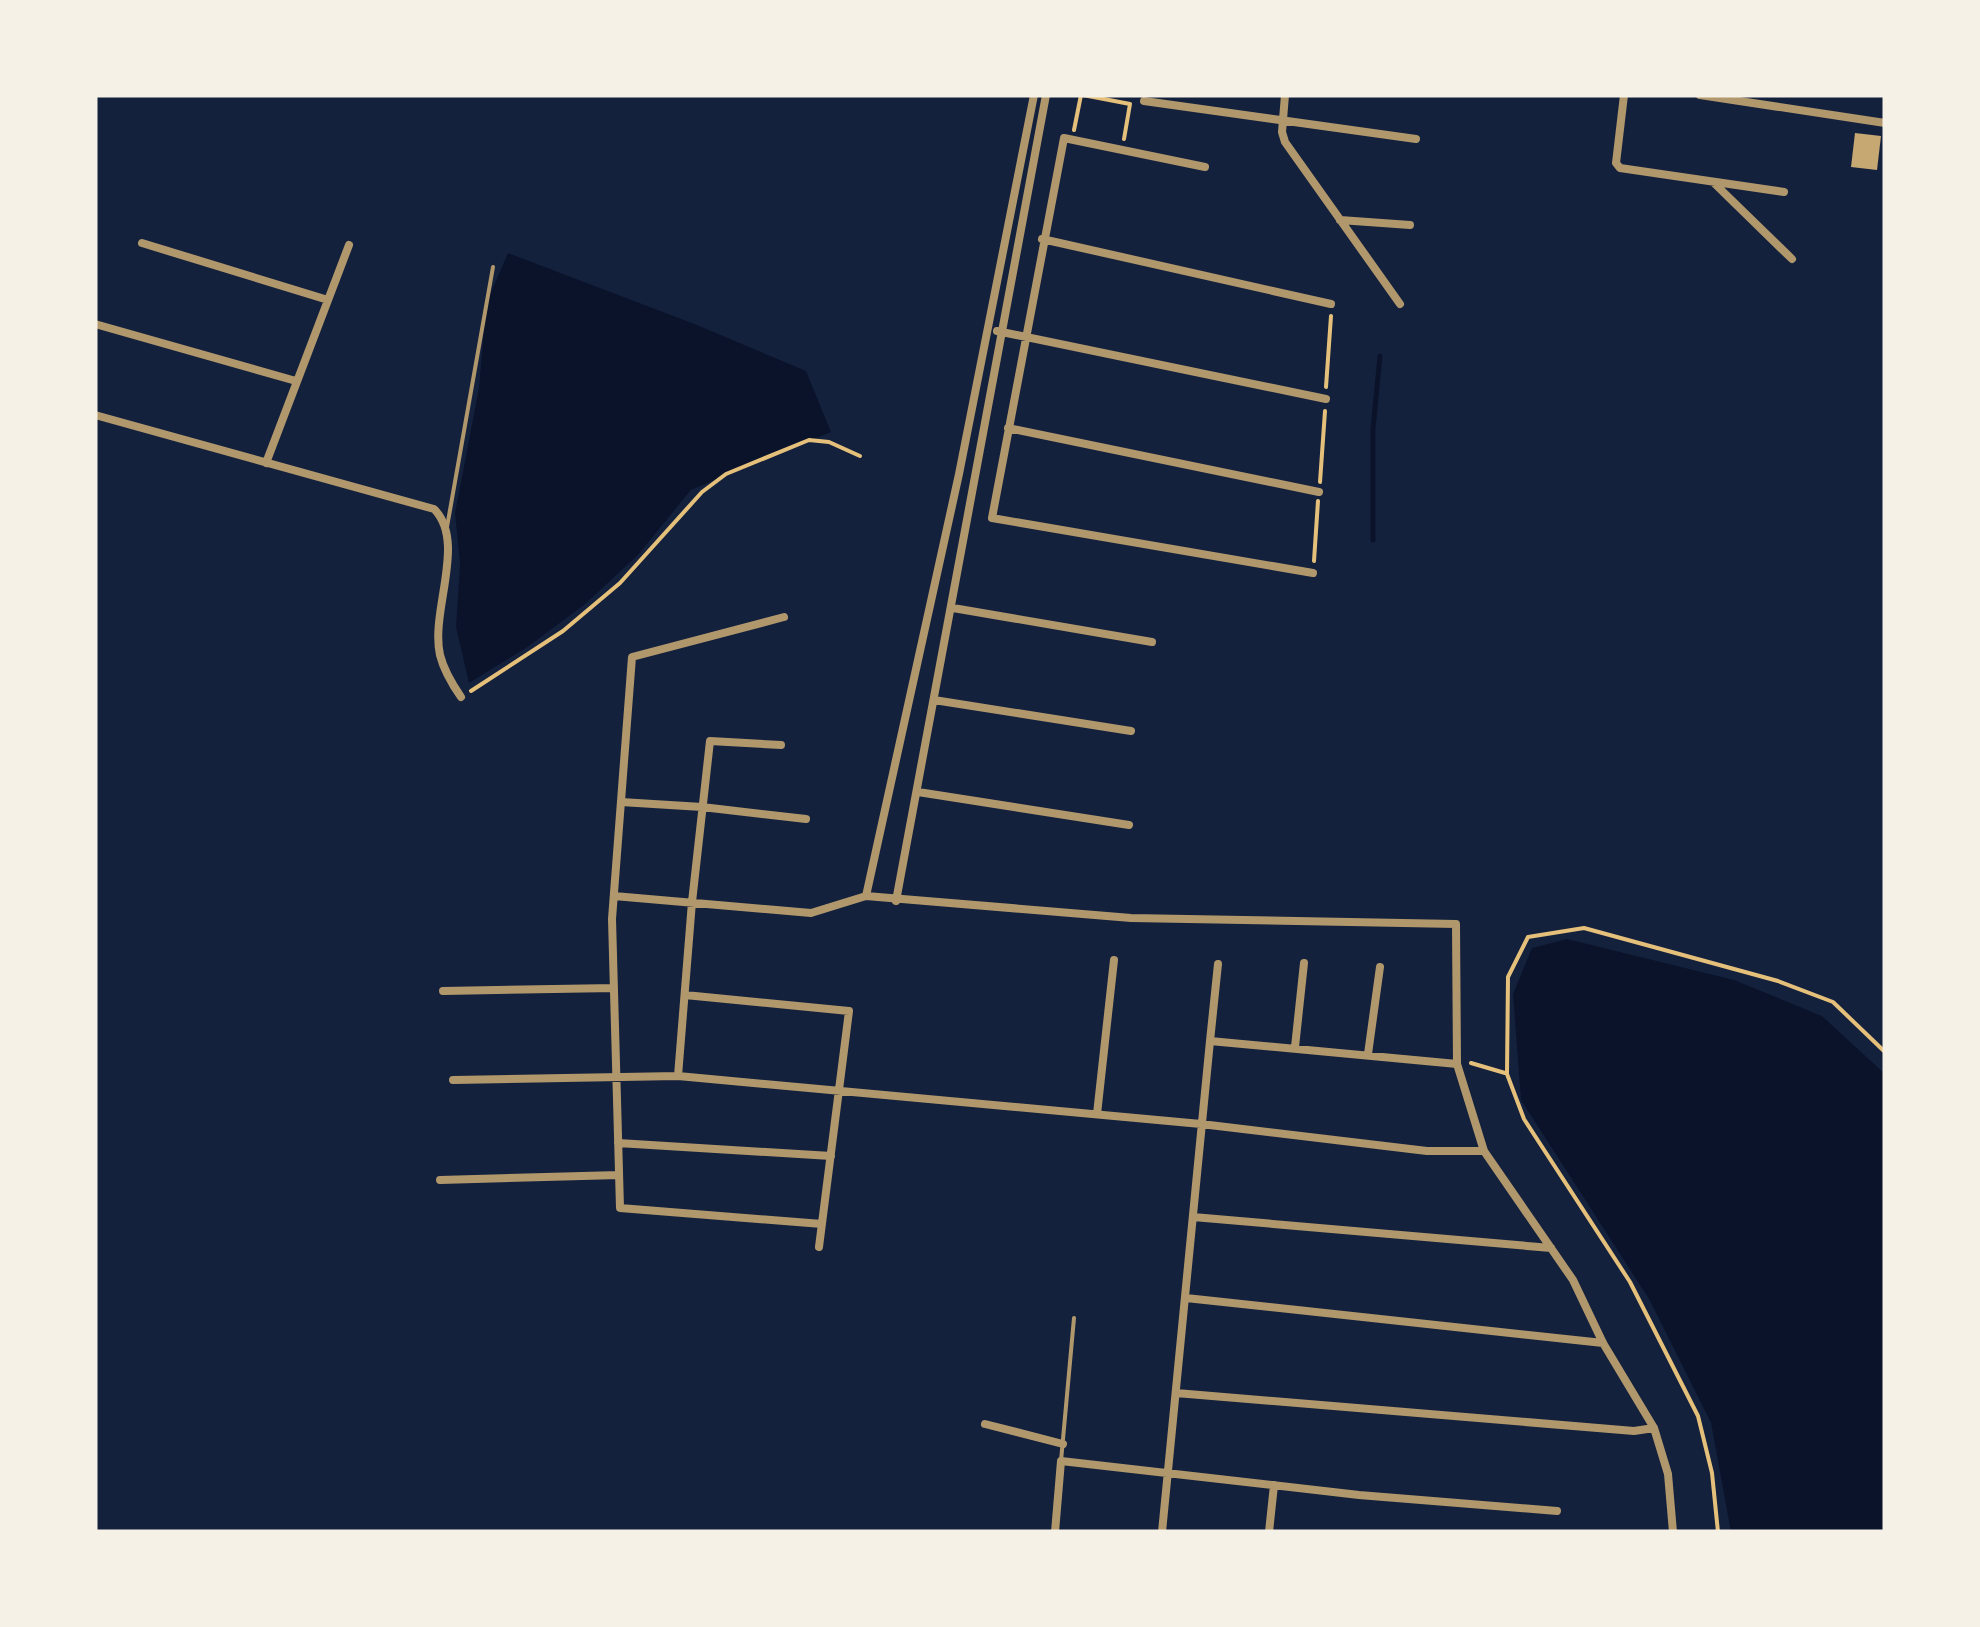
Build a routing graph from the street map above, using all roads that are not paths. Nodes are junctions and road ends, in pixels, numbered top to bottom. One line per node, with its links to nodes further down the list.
1 (1034, 95): 24 (street)
2 (1046, 95): 25 (street)
3 (1285, 95): 7 (street)
4 (1624, 95): 11 (street)
5 (1700, 95): 8 (street)
6 (1144, 100): 7 (street)
7 (1282, 122): 9 (street); 13 (street)
8 (1885, 123)
9 (1416, 139)
10 (1205, 167): 15 (street)
11 (1712, 182): 12 (street); 18 (street)
12 (1784, 192)
13 (1340, 220): 14 (street); 22 (street)
14 (1410, 225)
15 (1042, 239): 21 (street); 26 (street)
16 (142, 244): 20 (street)
17 (349, 245): 20 (street)
18 (1792, 259)
19 (493, 267): 33 (lane)
20 (328, 300): 27 (street)
21 (1331, 304)
22 (1400, 304)
23 (95, 324): 27 (street)
24 (987, 330): 25 (street); 48 (street)
25 (1000, 332): 26 (street); 35 (street)
26 (1024, 336): 28 (street); 30 (street)
27 (296, 381): 31 (street)
28 (1326, 398)
29 (95, 415): 31 (street)
30 (1008, 428): 32 (street); 34 (street)
31 (266, 464): 33 (street)
32 (1319, 492)
33 (447, 527): 38 (street)
34 (1313, 572)
35 (953, 608): 37 (street); 39 (street)
36 (784, 617): 43 (street)
37 (1152, 642)
38 (461, 697)
39 (934, 700): 40 (street); 42 (street)
40 (1131, 732)
41 (780, 745): 44 (street)
42 (918, 792): 46 (street); 49 (street)
43 (620, 802): 44 (street); 47 (street)
44 (702, 807): 45 (street); 50 (street)
45 (806, 819)
46 (1129, 825)
47 (614, 896): 50 (street); 55 (street)
48 (866, 896): 49 (street); 50 (street)
49 (896, 901): 61 (street)
50 (692, 902): 57 (street)
51 (1114, 960): 66 (street)
52 (1304, 962): 59 (street)
53 (1218, 964): 58 (street)
54 (1380, 967): 60 (street)
55 (614, 988): 56 (street); 62 (street)
56 (443, 991)
57 (686, 995): 63 (street); 65 (street)
58 (1210, 1041): 59 (street); 67 (street)
59 (1294, 1047): 60 (street)
60 (1368, 1054): 61 (street)
61 (1456, 1062): 69 (street)
62 (616, 1076): 63 (street); 64 (street); 68 (street)
63 (678, 1076): 65 (street)
64 (453, 1080)
65 (840, 1090): 66 (street); 70 (street)
66 (1097, 1114): 67 (street)
67 (1201, 1124): 69 (street); 73 (street)
68 (618, 1142): 70 (street); 71 (street)
69 (1484, 1151): 76 (street)
70 (831, 1156): 74 (street)
71 (619, 1175): 72 (street); 74 (street)
72 (440, 1180)
73 (1193, 1217): 76 (street); 77 (street)
74 (822, 1224): 75 (street)
75 (819, 1247)
76 (1550, 1248): 79 (street)
77 (1186, 1298): 79 (street); 80 (street)
78 (1074, 1318): 83 (lane)
79 (1603, 1342): 82 (street)
80 (1176, 1394): 82 (street); 85 (street)
81 (984, 1424): 83 (street)
82 (1654, 1428): 91 (street)
83 (1063, 1444): 84 (lane)
84 (1061, 1461): 85 (street); 88 (street)
85 (1168, 1474): 86 (street); 89 (street)
86 (1274, 1486): 87 (street); 90 (street)
87 (1557, 1511)
88 (1055, 1532)
89 (1162, 1532)
90 (1269, 1532)
91 (1673, 1532)

